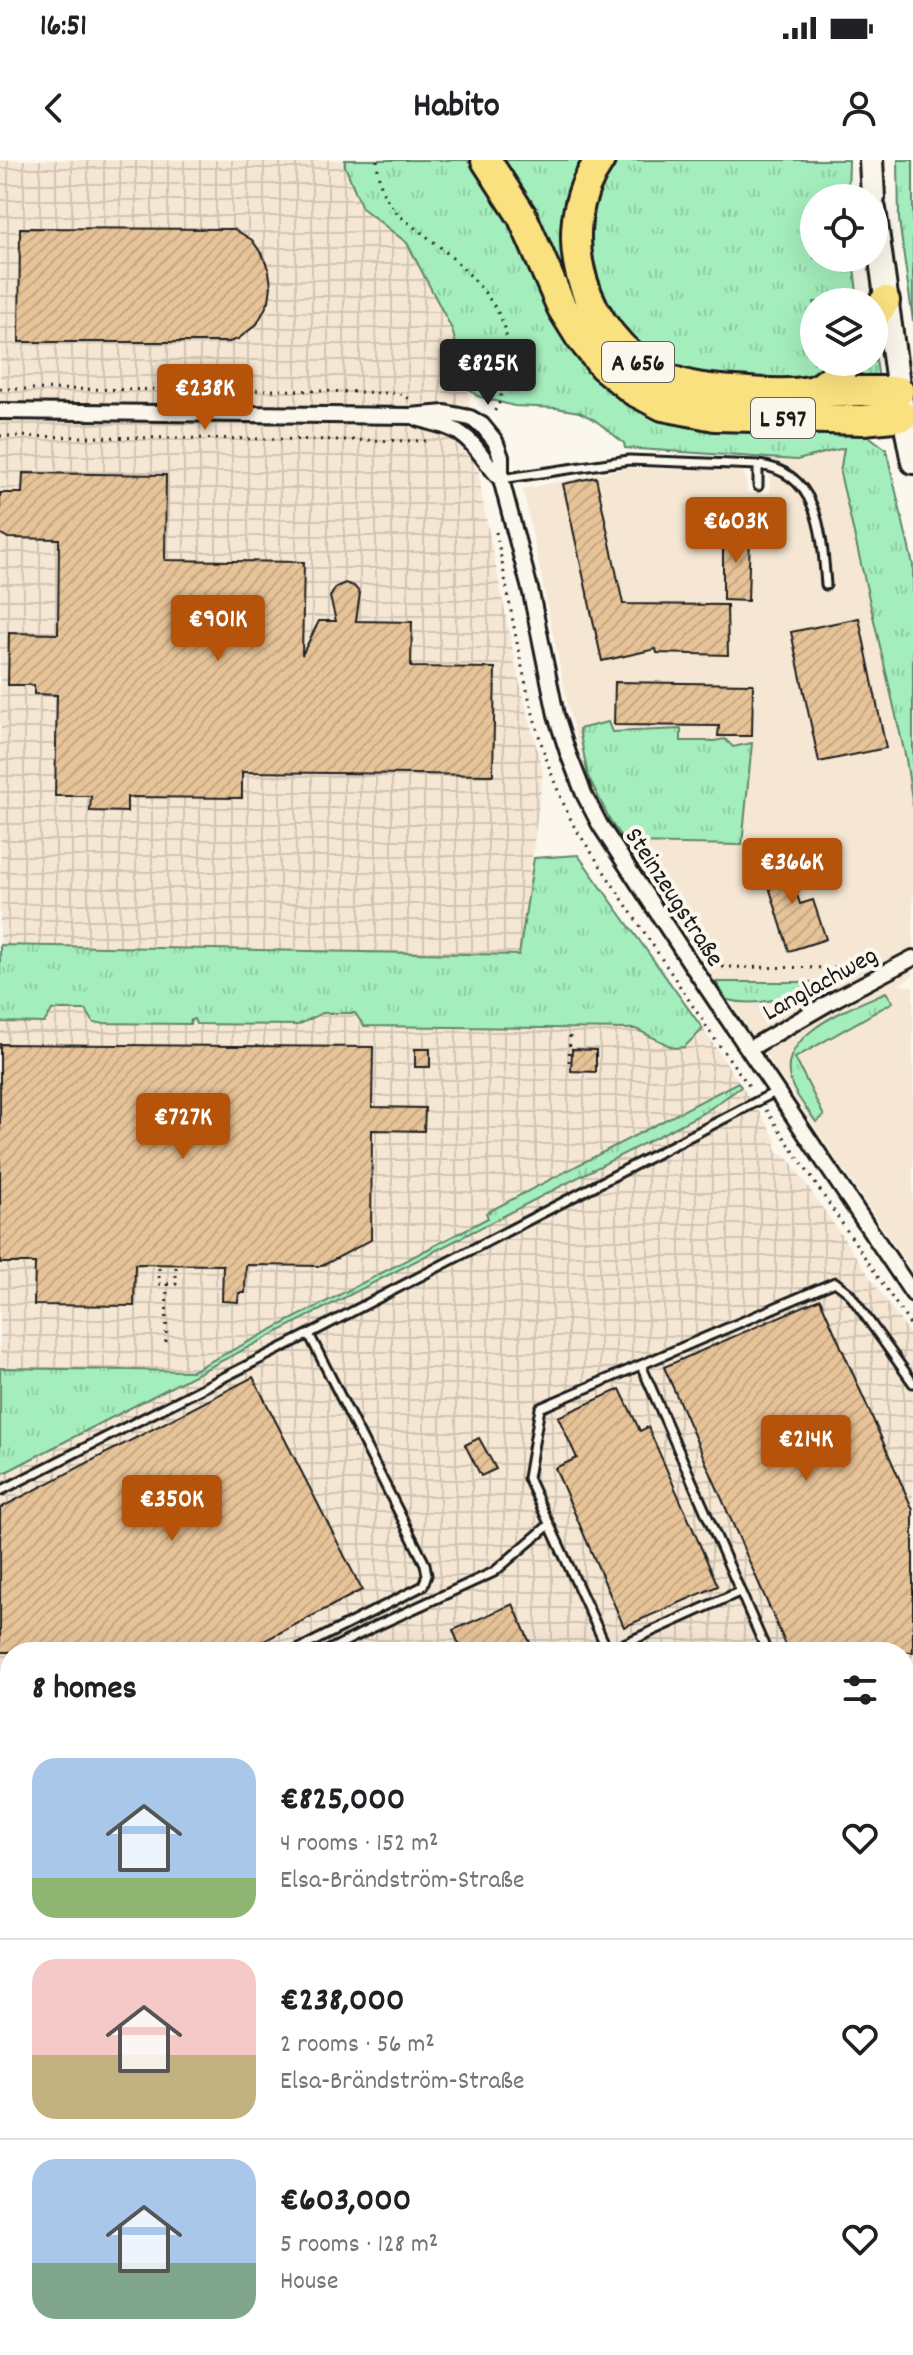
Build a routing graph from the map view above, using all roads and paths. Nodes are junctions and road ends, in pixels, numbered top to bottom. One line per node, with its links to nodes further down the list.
1 (377, 160): 8 (path)
2 (486, 160): 13 (highway, L 597)
3 (600, 160): 11 (highway, A 656)
4 (871, 160): 5 (main road)
5 (872, 184)
6 (888, 345): 13 (main road)
7 (476, 356): 8 (path)
8 (494, 366): 15 (path)
9 (834, 376): 11 (highway)
10 (0, 389): 12 (path)
11 (813, 391): 13 (highway, A 656)
12 (414, 400)
13 (901, 404): 18 (main road)
14 (0, 411): 20 (street)
15 (492, 415)
16 (0, 436): 17 (path)
17 (435, 441)
18 (913, 462)
19 (758, 465): 20 (lane); 21 (lane); 22 (lane)
20 (501, 479): 24 (street, Steinzeugstraße)
21 (758, 486)
22 (826, 585)
23 (913, 958): 25 (street, Langlachweg)
24 (693, 967): 25 (path); 27 (street, Steinzeugstraße)
25 (881, 975): 27 (street, Langlachweg)
26 (570, 1036): 28 (path)
27 (749, 1049): 29 (street, Steinzeugstraße)
28 (569, 1062)
29 (777, 1091): 33 (street, Steinzeugstraße); 34 (lane)
30 (176, 1267): 32 (path)
31 (159, 1268): 32 (path)
32 (167, 1284): 35 (path)
33 (913, 1294)
34 (309, 1334): 38 (lane); 41 (lane)
35 (166, 1342)
36 (641, 1365): 37 (lane); 39 (lane); 40 (lane)
37 (913, 1383)
38 (0, 1491)
39 (549, 1525): 42 (lane); 43 (lane)
40 (739, 1592): 44 (lane); 45 (lane)
41 (313, 1642)
42 (345, 1642)
43 (602, 1642)
44 (629, 1642)
45 (762, 1642)

